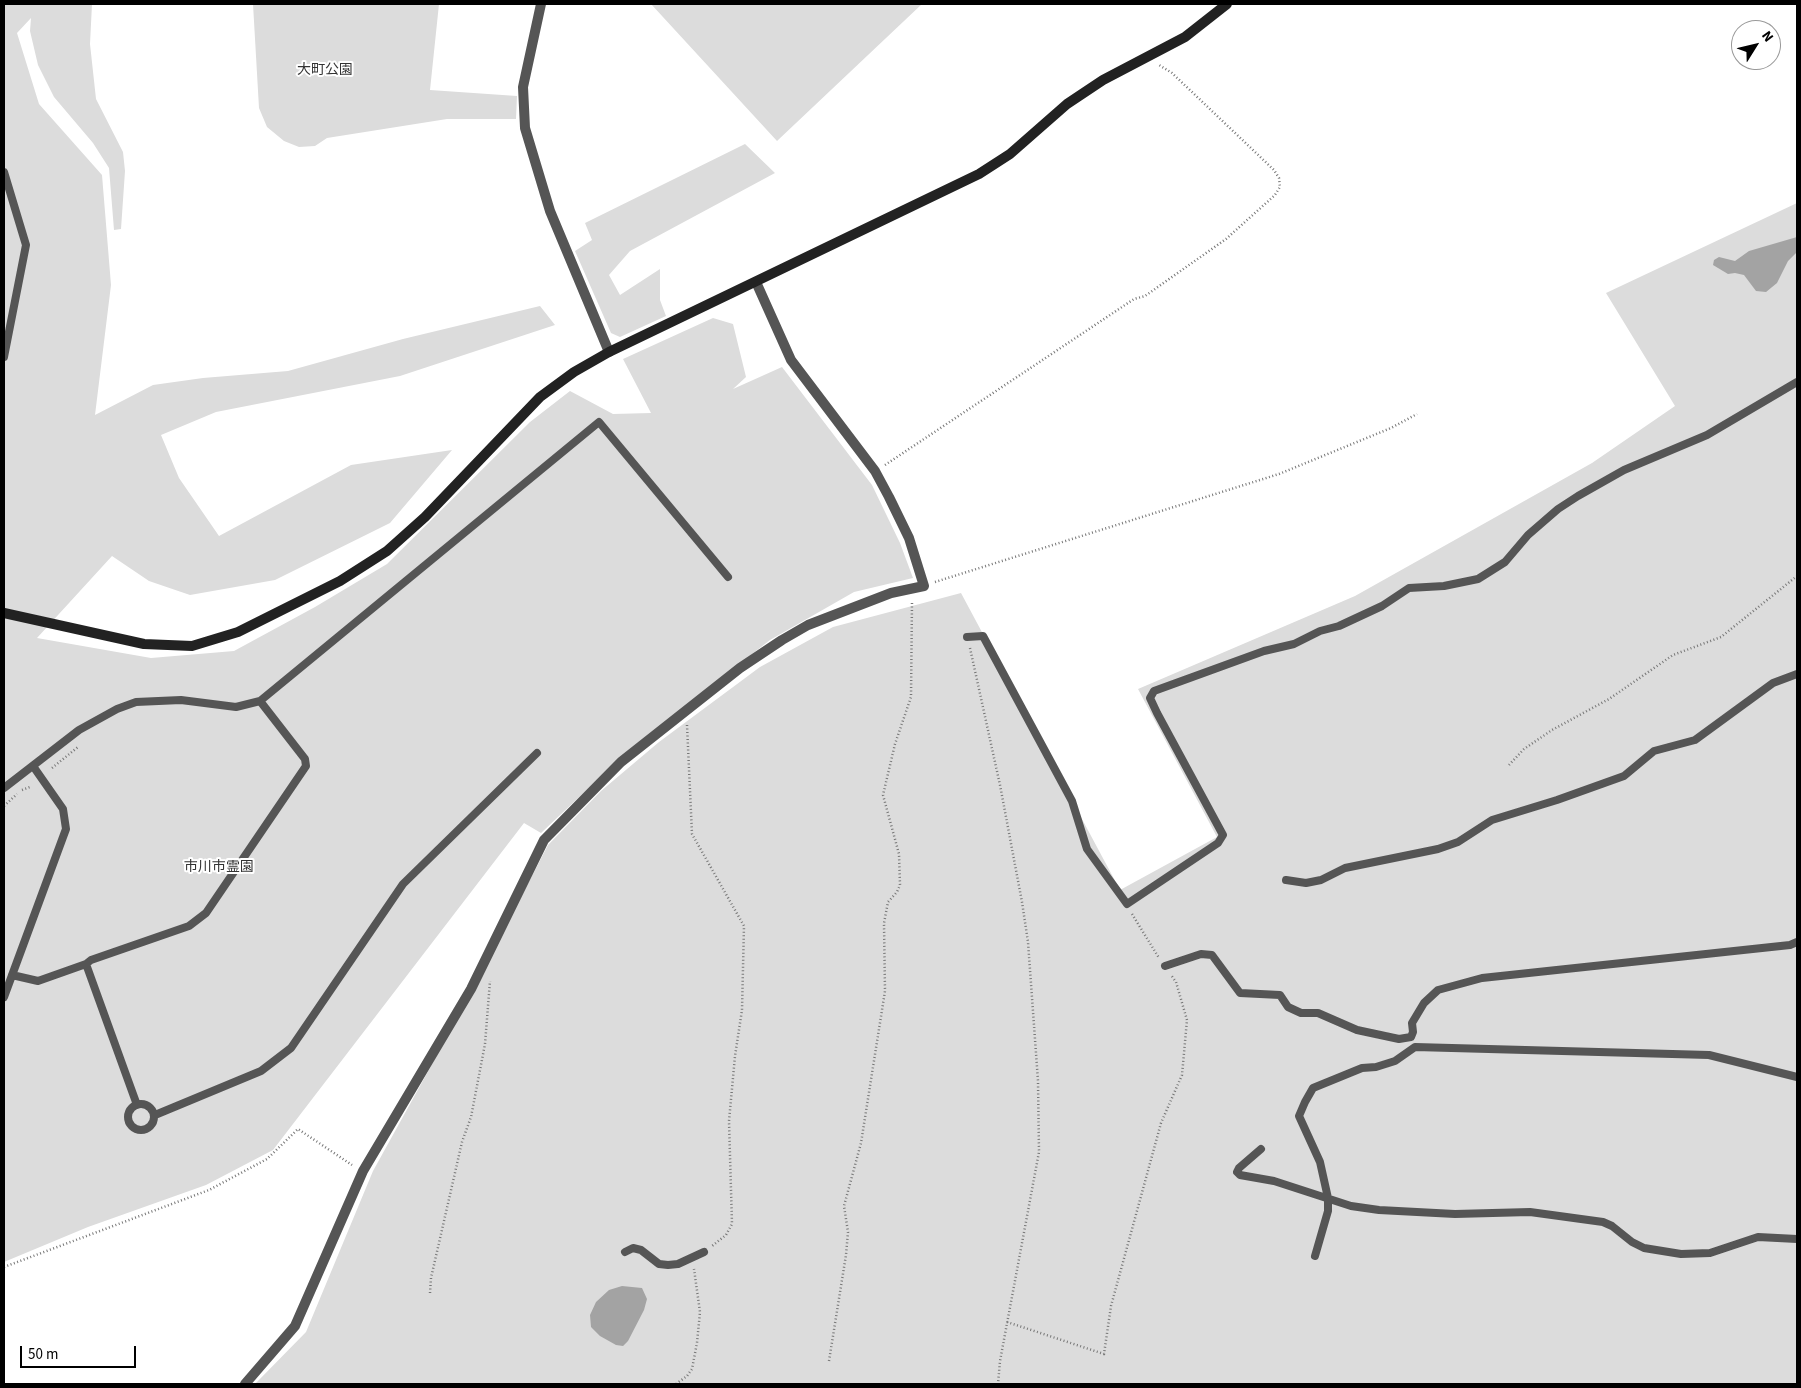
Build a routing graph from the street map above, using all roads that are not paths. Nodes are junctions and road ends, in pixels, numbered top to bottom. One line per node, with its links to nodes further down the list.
1 (541, 4): 5 (street)
2 (1227, 4): 4 (street)
3 (4, 172): 6 (lane)
4 (756, 282): 5 (street); 31 (street)
5 (609, 352): 9 (street)
6 (4, 358)
7 (1797, 382): 10 (lane)
8 (728, 577): 12 (lane)
9 (4, 614)
10 (966, 637)
11 (1797, 674): 16 (lane)
12 (260, 701): 14 (lane); 18 (lane)
13 (536, 753): 24 (lane)
14 (33, 766): 15 (lane); 20 (lane)
15 (4, 788)
16 (1286, 880)
17 (1797, 942): 19 (lane)
18 (86, 964): 20 (lane); 23 (lane)
19 (1165, 966)
20 (12, 975): 21 (lane)
21 (4, 997)
22 (1797, 1077): 26 (lane)
23 (137, 1104): 24 (lane); 24 (lane)
24 (155, 1115)
25 (1261, 1149): 26 (lane)
26 (1328, 1198): 27 (lane); 30 (lane)
27 (1797, 1239)
28 (625, 1252): 29 (lane)
29 (704, 1252)
30 (1315, 1256)
31 (245, 1384)

